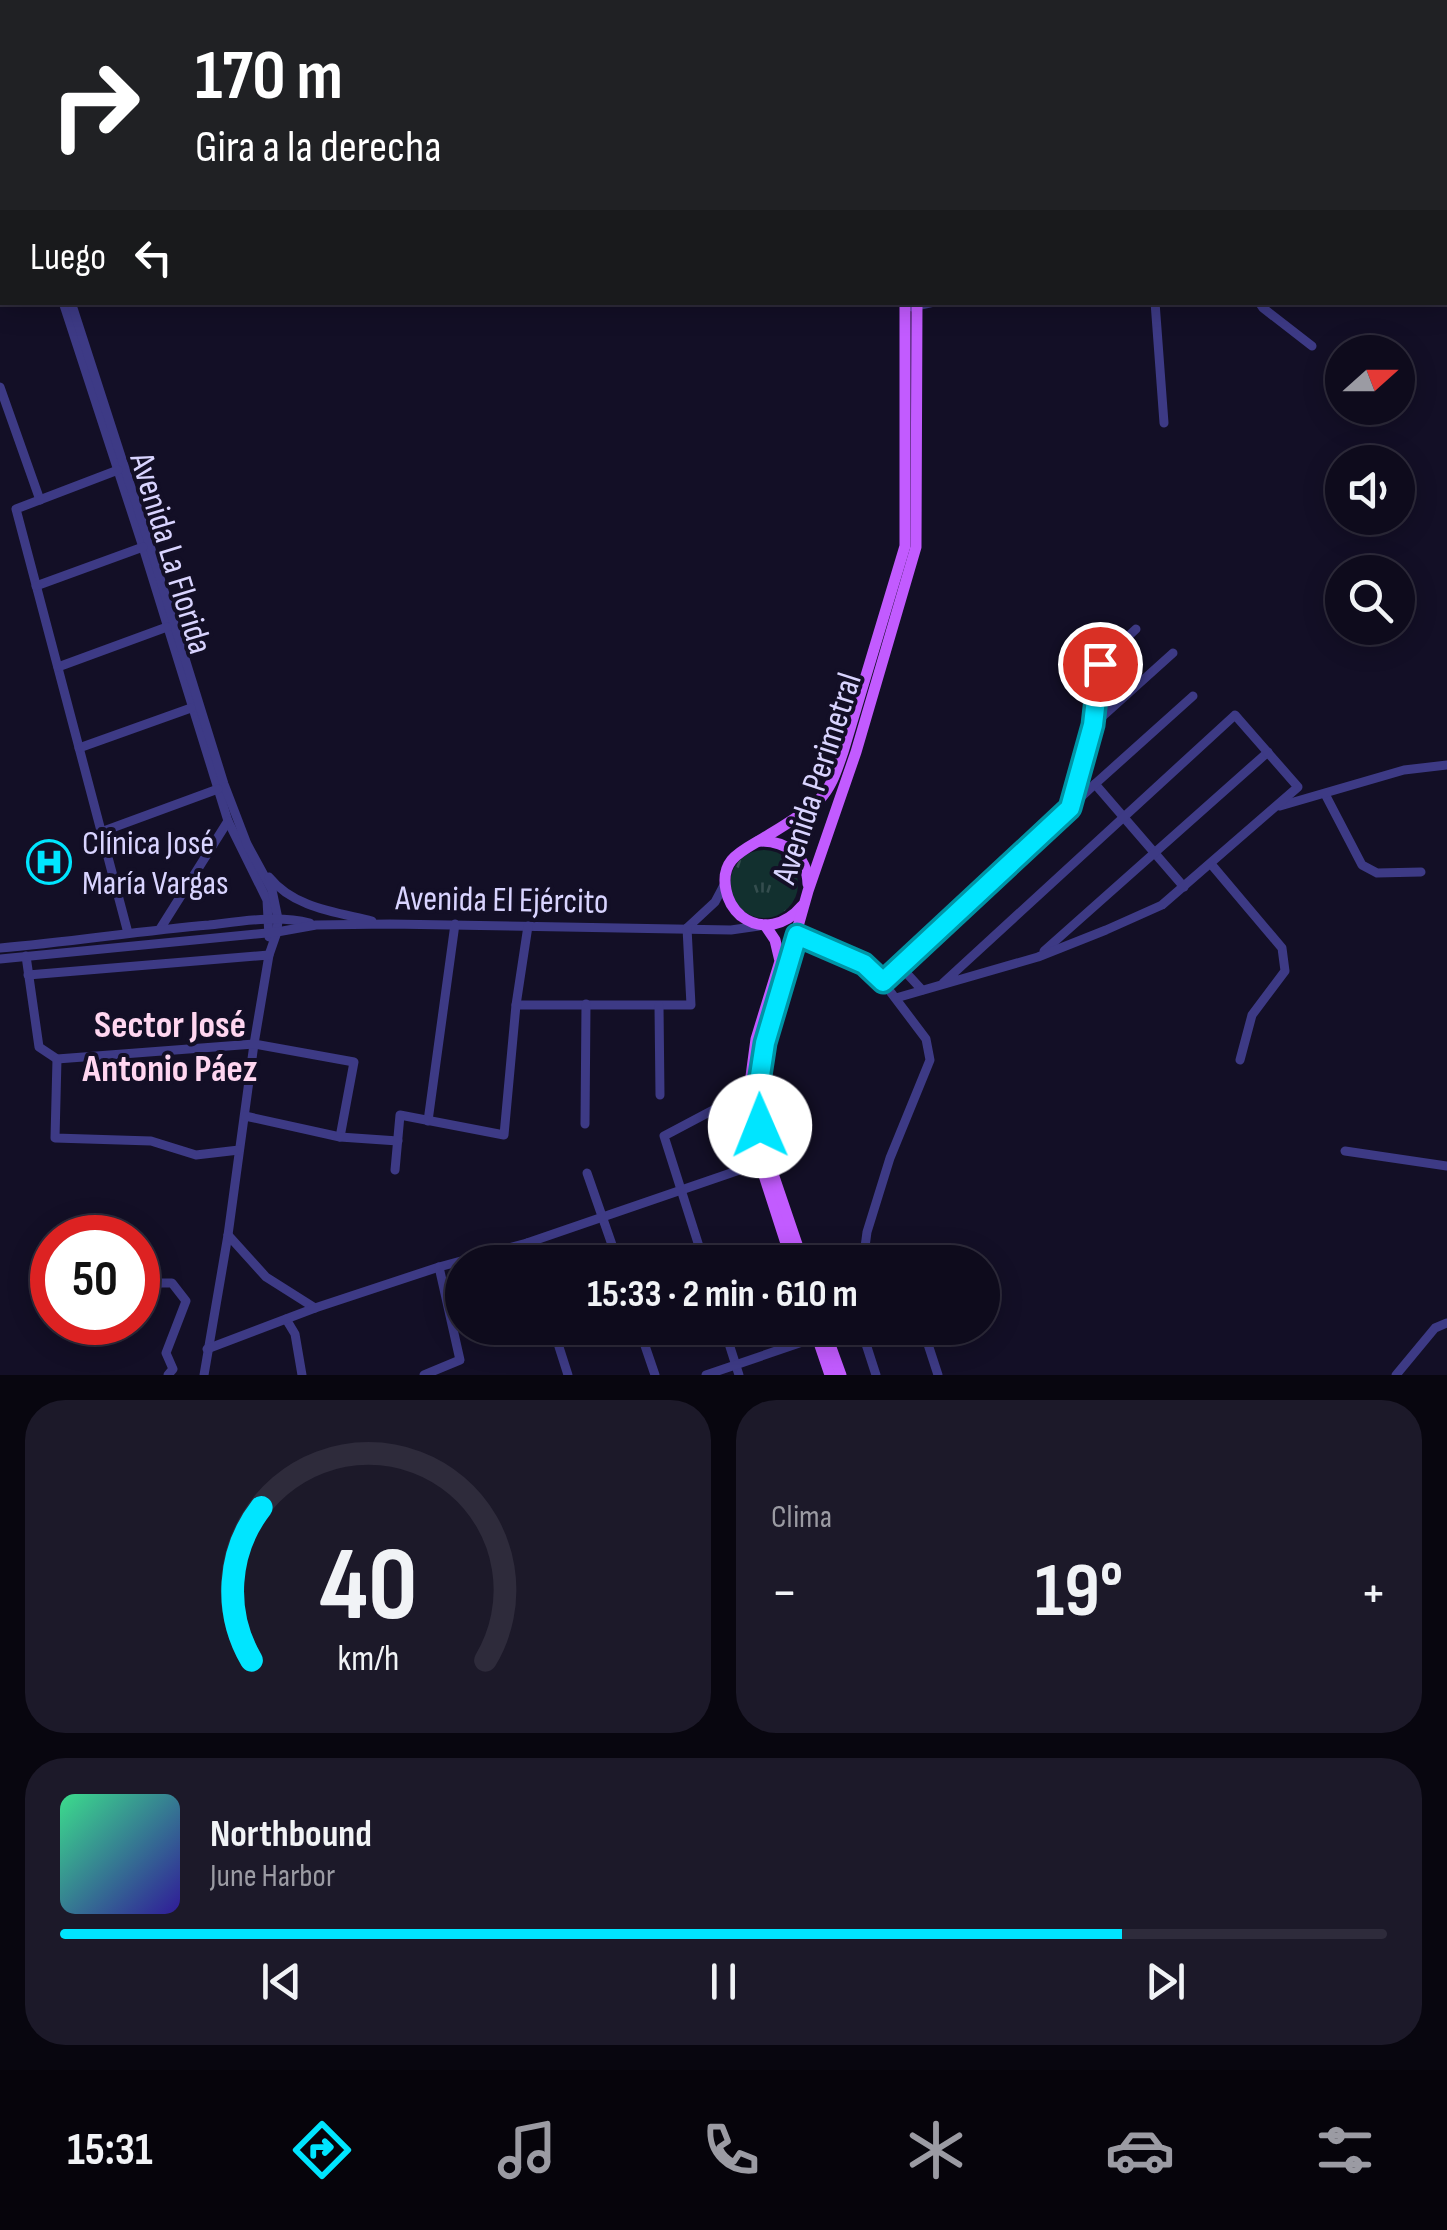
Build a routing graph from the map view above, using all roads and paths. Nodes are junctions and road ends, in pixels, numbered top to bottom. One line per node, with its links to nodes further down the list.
1 (63, 305): 9 (street, Avenida La Florida)
2 (72, 305): 34 (street)
3 (911, 305): 31 (main road, Avenida Perimetral); 38 (main road, Avenida Perimetral)
4 (1155, 305): 8 (street)
5 (1261, 305): 6 (street)
6 (1312, 346)
7 (0, 387): 10 (street)
8 (1164, 423)
9 (118, 470): 10 (street); 11 (street, Avenida La Florida)
10 (40, 500): 12 (street)
11 (143, 547): 12 (street); 13 (street, Avenida La Florida)
12 (36, 586): 16 (street)
13 (166, 627): 16 (street); 18 (street, Avenida La Florida)
14 (1136, 630): 19 (street)
15 (1173, 653): 19 (street)
16 (58, 667): 20 (street)
17 (1194, 696): 23 (street)
18 (191, 708): 20 (street); 24 (street, Avenida La Florida)
19 (1093, 725): 26 (street)
20 (78, 748): 30 (street)
21 (1268, 752): 27 (street); 28 (street); 32 (street)
22 (1447, 764): 25 (street)
23 (1095, 784): 26 (street); 28 (street)
24 (218, 789): 29 (street, Avenida La Florida); 30 (street)
25 (1325, 794): 27 (street); 35 (street)
26 (1070, 808): 55 (street)
27 (1274, 808): 33 (street)
28 (1124, 817): 32 (street); 58 (street)
29 (228, 821): 39 (street, Avenida La Florida); 46 (street)
30 (101, 832): 48 (street)
31 (758, 841): 36 (main road); 38 (main road)
32 (1154, 853): 37 (street); 53 (street)
33 (1211, 864): 37 (street); 66 (street)
34 (262, 869): 39 (street); 40 (street)
35 (1421, 872)
36 (724, 884): 43 (main road); 45 (street)
37 (1184, 887): 53 (street)
38 (808, 891): 43 (main road); 49 (main road, Avenida Perimetral)
39 (274, 919): 42 (street, Avenida El Ejército); 46 (street, Avenida El Ejército); 47 (street)
40 (390, 924): 41 (street, Avenida El Ejército); 42 (street, Avenida El Ejército)
41 (455, 924): 44 (street, Avenida El Ejército); 70 (street)
42 (316, 925): 47 (street, Avenida El Ejército)
43 (764, 925): 45 (street, Avenida El Ejército); 67 (main road, Avenida Perimetral)
44 (528, 926): 45 (street, Avenida El Ejército); 62 (street)
45 (687, 928): 63 (street)
46 (160, 929): 48 (street, Avenida El Ejército)
47 (273, 932): 51 (street); 52 (street, Avenida El Ejército)
48 (128, 933): 50 (street, Avenida El Ejército)
49 (797, 935): 57 (street); 87 (main road, Avenida Perimetral)
50 (0, 948)
51 (270, 955): 56 (street); 64 (street)
52 (26, 956): 54 (street, Avenida El Ejército); 56 (street)
53 (1038, 957): 58 (street)
54 (0, 959)
55 (900, 966): 57 (street); 59 (street)
56 (28, 975): 65 (street)
57 (883, 982): 60 (street)
58 (943, 983): 59 (street)
59 (922, 990): 60 (street)
60 (896, 998): 88 (street)
61 (586, 1004): 62 (street); 63 (street); 71 (street)
62 (516, 1005): 70 (street)
63 (659, 1006): 68 (street)
64 (254, 1044): 65 (street); 69 (street); 72 (street)
65 (57, 1059): 74 (street)
66 (1240, 1060)
67 (749, 1091): 76 (main road, Avenida Perimetral); 80 (street)
68 (660, 1095)
69 (245, 1116): 72 (street); 74 (street)
70 (428, 1121): 73 (street)
71 (584, 1124)
72 (340, 1137): 73 (street)
73 (398, 1141): 78 (street)
74 (239, 1150): 82 (street)
75 (1345, 1151): 77 (street)
76 (760, 1163): 80 (street); 86 (main road, Avenida Perimetral)
77 (1447, 1166)
78 (395, 1170)
79 (587, 1173): 81 (street)
80 (681, 1189): 81 (street); 85 (street)
81 (604, 1218): 83 (street); 84 (street)
82 (228, 1235): 91 (street); 102 (street)
83 (527, 1243): 89 (street)
84 (613, 1245)
85 (699, 1245)
86 (787, 1245)
87 (797, 1245)
88 (865, 1245)
89 (438, 1267): 91 (street); 107 (street)
90 (160, 1283): 104 (street)
91 (315, 1308): 92 (street)
92 (286, 1319): 102 (street); 106 (street)
93 (1447, 1323): 115 (street)
94 (558, 1345): 108 (street)
95 (644, 1345): 109 (street)
96 (729, 1345): 103 (street)
97 (792, 1345): 103 (street)
98 (824, 1345): 111 (main road)
99 (827, 1345): 112 (main road)
100 (866, 1345): 113 (street)
101 (928, 1345): 114 (street)
102 (207, 1348): 105 (street)
103 (737, 1370): 110 (street)
104 (168, 1375)
105 (204, 1375)
106 (302, 1375)
107 (424, 1375)
108 (568, 1375)
109 (654, 1375)
110 (706, 1375)
111 (830, 1375)
112 (841, 1375)
113 (876, 1375)
114 (938, 1375)
115 (1396, 1375)

